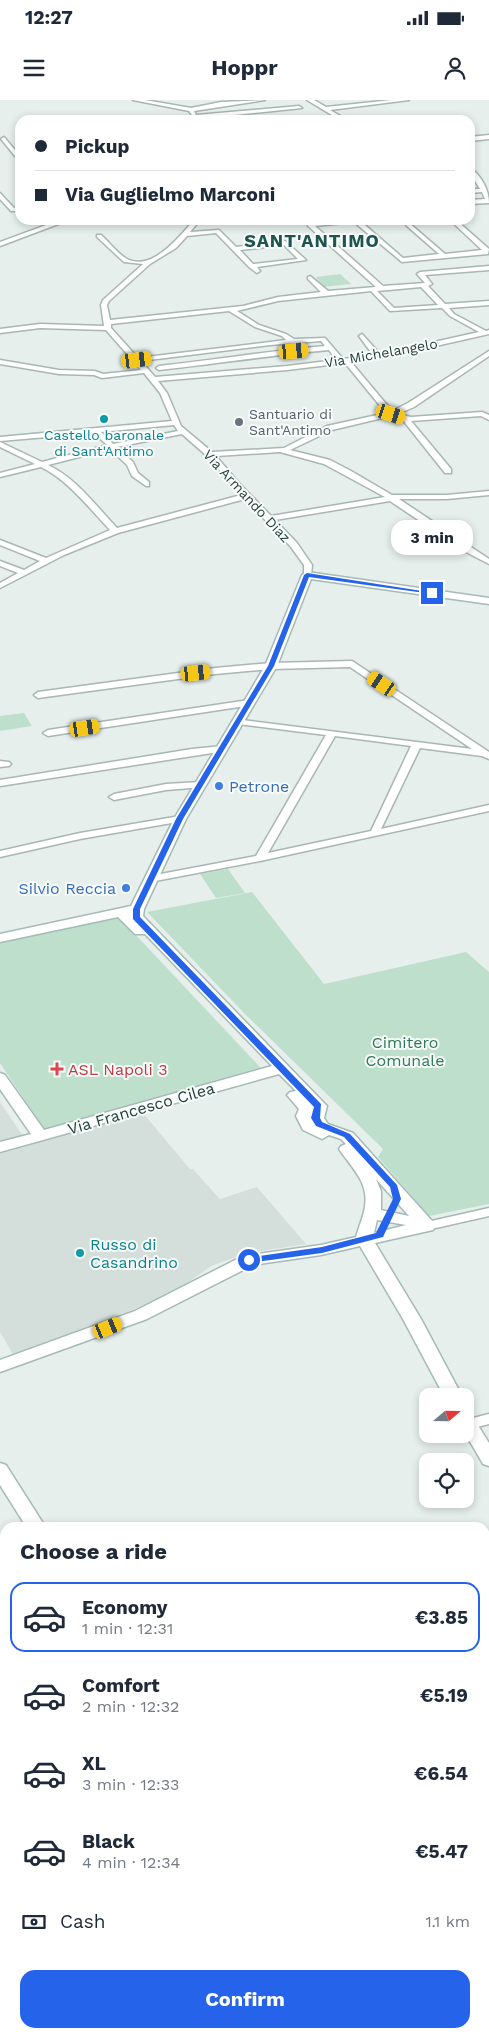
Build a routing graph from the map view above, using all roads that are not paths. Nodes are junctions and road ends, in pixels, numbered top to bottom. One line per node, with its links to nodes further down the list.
1 (136, 100): 8 (street)
2 (253, 100): 3 (street); 8 (street)
3 (262, 100)
4 (308, 100): 6 (street); 7 (street)
5 (406, 100): 7 (street)
6 (299, 108): 9 (street); 11 (street)
7 (324, 109): 12 (street)
8 (192, 110): 10 (street)
9 (293, 114)
10 (194, 115)
11 (233, 115)
12 (335, 115)
13 (489, 137): 14 (street)
14 (475, 138)
15 (4, 139): 16 (street)
16 (15, 153)
17 (475, 176): 18 (street)
18 (484, 190): 19 (street); 21 (street)
19 (475, 191)
20 (0, 195): 23 (street)
21 (489, 201): 22 (street)
22 (475, 202)
23 (15, 210)
24 (44, 225): 32 (street)
25 (194, 225): 30 (street)
26 (310, 225): 42 (street)
27 (361, 225): 35 (street)
28 (410, 225): 35 (street)
29 (458, 225): 34 (street)
30 (187, 234): 33 (street); 36 (street)
31 (99, 236): 36 (street)
32 (0, 244)
33 (234, 249): 37 (street); 37 (street)
34 (488, 252): 35 (street)
35 (444, 256)
36 (148, 262): 48 (street)
37 (251, 266): 39 (street)
38 (489, 268): 41 (street)
39 (258, 272)
40 (310, 278): 44 (street)
41 (424, 285): 42 (street); 46 (street)
42 (381, 288): 43 (street)
43 (372, 289): 44 (street); 46 (street)
44 (326, 293): 47 (street)
45 (489, 303): 46 (street)
46 (444, 306): 52 (street)
47 (230, 309): 48 (street); 54 (street)
48 (108, 325): 50 (street); 58 (street, Via Armando Diaz)
49 (0, 326): 50 (street)
50 (13, 328): 51 (street)
51 (0, 331)
52 (487, 333): 57 (street, Via Michelangelo)
53 (362, 336): 57 (street)
54 (292, 342): 55 (street); 58 (street)
55 (329, 348): 59 (street); 61 (street)
56 (489, 353): 64 (street)
57 (378, 356): 59 (street, Via Michelangelo)
58 (137, 360): 62 (street, Via Armando Diaz)
59 (343, 361): 63 (street, Via Michelangelo); 64 (street)
60 (0, 362): 62 (street)
61 (159, 368)
62 (147, 371): 63 (street, Via Armando Diaz)
63 (153, 379): 67 (street, Via Armando Diaz)
64 (391, 414): 65 (street); 73 (street)
65 (405, 418): 66 (street); 76 (street)
66 (489, 418)
67 (177, 423): 68 (street); 69 (street, Via Armando Diaz)
68 (96, 431): 70 (street); 72 (street)
69 (183, 432): 72 (street); 74 (street, Via Armando Diaz)
70 (0, 439)
71 (0, 444): 75 (street)
72 (113, 447): 75 (street); 78 (street)
73 (281, 450): 74 (street); 81 (street)
74 (210, 454): 80 (street, Via Armando Diaz)
75 (41, 464): 77 (street); 83 (street)
76 (448, 471)
77 (0, 474)
78 (146, 484)
79 (489, 493): 81 (street)
80 (247, 496): 82 (street, Via Armando Diaz); 83 (street)
81 (392, 498): 82 (street); 86 (street)
82 (269, 519): 89 (street, Via Armando Diaz)
83 (115, 531): 85 (street)
84 (0, 542): 85 (street)
85 (47, 561): 88 (street)
86 (489, 562)
87 (0, 563): 88 (street)
88 (24, 573): 90 (street)
89 (307, 575): 91 (street); 92 (street)
90 (0, 586)
91 (489, 601)
92 (271, 666): 93 (street); 94 (street); 100 (street)
93 (38, 695)
94 (249, 703): 95 (street); 96 (street)
95 (238, 720): 97 (street); 99 (street)
96 (48, 733)
97 (332, 733): 98 (street); 108 (street)
98 (417, 744): 100 (street); 106 (street)
99 (222, 749): 101 (street); 102 (street)
100 (487, 755)
101 (0, 783)
102 (200, 785): 103 (street); 105 (street)
103 (114, 797)
104 (489, 808): 106 (street)
105 (180, 819): 107 (street); 109 (street)
106 (374, 834): 108 (street)
107 (0, 854)
108 (260, 858): 109 (street)
109 (150, 879): 110 (street)
110 (136, 909): 111 (street); 113 (street)
111 (121, 912): 112 (street); 113 (street)
112 (0, 938)
113 (276, 1069): 115 (street, Via Francesco Cilea); 117 (street); 118 (street)
114 (0, 1078): 115 (street)
115 (40, 1136): 116 (street, Via Francesco Cilea)
116 (0, 1147)
117 (394, 1187): 119 (street); 121 (street)
118 (372, 1208): 119 (street); 122 (street)
119 (391, 1211): 121 (street); 122 (street)
120 (489, 1212): 121 (street)
121 (427, 1226): 122 (street)
122 (372, 1237): 123 (street); 124 (street)
123 (0, 1366)
124 (449, 1388)
125 (489, 1420): 126 (street)
126 (474, 1421)
127 (474, 1433): 128 (street)
128 (489, 1459)
129 (0, 1470): 130 (street)
130 (32, 1522)

